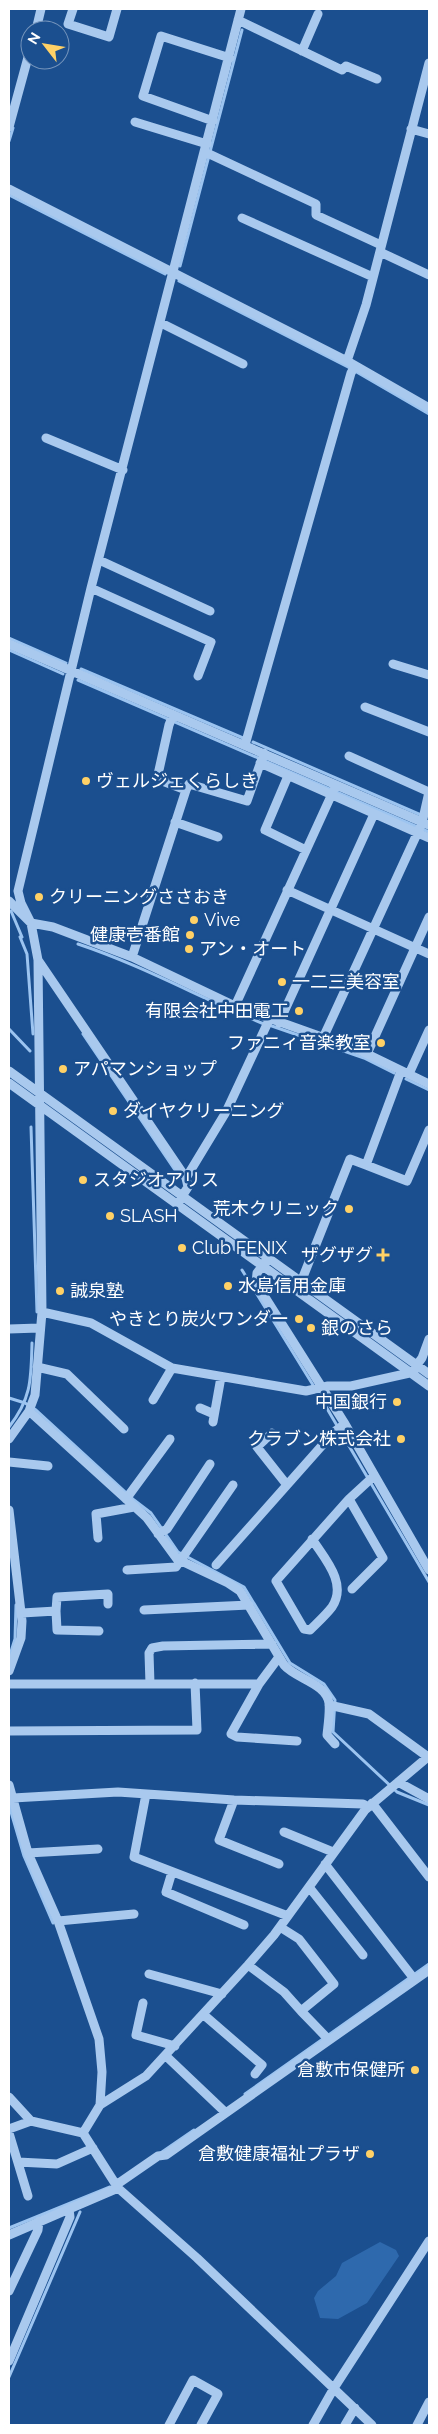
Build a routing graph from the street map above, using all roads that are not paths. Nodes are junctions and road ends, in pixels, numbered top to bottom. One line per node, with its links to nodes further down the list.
1 (73, 9): 2 (street)
2 (117, 9)
3 (241, 9): 5 (street)
4 (318, 14): 6 (street)
5 (238, 20): 6 (street); 7 (street)
6 (302, 51): 10 (street)
7 (230, 58): 11 (street); 11 (street)
8 (429, 63): 14 (street)
9 (25, 70): 13 (street)
10 (377, 79)
11 (213, 121): 16 (street)
12 (135, 122): 16 (street)
13 (9, 127)
14 (411, 129): 15 (street); 19 (street)
15 (429, 134)
16 (208, 151): 19 (street); 20 (street)
17 (12, 195): 20 (street)
18 (242, 218): 22 (street)
19 (380, 248): 21 (street); 22 (street)
20 (173, 272): 23 (street); 25 (street)
21 (429, 275)
22 (373, 277): 25 (street)
23 (161, 323): 24 (street); 28 (street)
24 (243, 364)
25 (352, 367): 26 (street); 40 (street)
26 (429, 408)
27 (46, 438): 28 (street)
28 (122, 470): 29 (street)
29 (99, 560): 30 (street); 31 (street)
30 (91, 588): 34 (street); 36 (street)
31 (210, 611)
32 (9, 644): 34 (street)
33 (393, 664): 35 (street)
34 (71, 671): 38 (street); 54 (street)
35 (429, 675)
36 (198, 676)
37 (366, 707): 39 (street)
38 (171, 718): 40 (street); 44 (street)
39 (429, 732)
40 (246, 745): 42 (street)
41 (349, 756): 46 (street)
42 (262, 758): 43 (street); 44 (street); 45 (street)
43 (288, 776): 45 (street); 52 (street)
44 (186, 790): 48 (street)
45 (334, 790): 47 (street); 49 (street); 52 (street)
46 (429, 792): 49 (street)
47 (374, 814): 49 (street); 56 (street)
48 (175, 822): 50 (street); 62 (street)
49 (421, 827): 51 (street); 59 (street)
50 (218, 837)
51 (429, 838)
52 (306, 850): 53 (street)
53 (287, 890): 56 (street); 64 (street)
54 (18, 891): 55 (street); 58 (street)
55 (9, 899): 58 (street)
56 (330, 910): 59 (street); 66 (street)
57 (429, 917): 60 (street)
58 (31, 923): 62 (street); 63 (street)
59 (372, 929): 60 (street); 68 (street)
60 (416, 948): 61 (street); 69 (street)
61 (429, 954)
62 (132, 957): 64 (street)
63 (38, 960): 74 (street); 78 (street)
64 (235, 1006): 65 (street)
65 (269, 1020): 66 (street); 78 (street)
66 (279, 1023): 68 (street)
67 (429, 1030): 71 (street)
68 (323, 1038): 69 (street)
69 (367, 1054): 71 (street)
70 (9, 1071): 74 (street)
71 (405, 1072): 73 (street); 77 (street)
72 (9, 1083): 75 (street)
73 (429, 1084)
74 (39, 1093): 75 (street); 79 (street)
75 (39, 1105): 79 (street); 82 (street)
76 (429, 1130): 77 (street)
77 (366, 1165): 81 (street)
78 (186, 1178): 79 (street)
79 (180, 1200): 80 (street)
80 (265, 1262): 81 (street); 88 (street); 91 (street)
81 (302, 1282): 88 (street)
82 (42, 1312): 83 (street); 87 (street)
83 (39, 1328): 84 (street); 86 (street)
84 (9, 1329)
85 (429, 1339): 88 (street)
86 (37, 1367): 93 (street); 96 (street)
87 (172, 1368): 89 (street); 92 (street)
88 (422, 1370): 90 (street); 91 (street)
89 (221, 1377): 91 (street); 94 (street)
90 (429, 1386)
91 (322, 1389): 95 (street)
92 (154, 1400)
93 (30, 1407): 98 (street); 106 (street)
94 (200, 1408)
95 (341, 1426): 103 (street); 105 (street)
96 (124, 1428)
97 (272, 1433): 105 (street)
98 (9, 1439)
99 (170, 1439): 106 (street)
100 (9, 1462): 102 (street)
101 (210, 1464): 110 (street)
102 (48, 1466)
103 (371, 1478): 107 (street); 116 (street)
104 (233, 1485): 113 (street)
105 (287, 1485): 114 (street)
106 (128, 1496): 108 (street)
107 (349, 1499): 112 (street); 117 (street)
108 (134, 1507): 110 (street); 111 (street)
109 (9, 1510): 122 (street)
110 (162, 1531): 113 (street)
111 (98, 1538)
112 (312, 1539): 112 (street)
113 (184, 1558): 115 (street); 119 (street)
114 (216, 1565)
115 (127, 1570)
116 (429, 1570)
117 (352, 1589)
118 (108, 1604): 121 (street)
119 (249, 1605): 120 (street); 125 (street)
120 (144, 1610)
121 (56, 1611): 122 (street); 123 (street)
122 (22, 1613): 124 (street)
123 (99, 1631)
124 (14, 1643): 127 (street)
125 (272, 1644): 126 (street); 130 (street)
126 (279, 1657): 131 (street); 132 (street)
127 (9, 1670)
128 (196, 1683): 130 (street); 131 (street); 133 (street)
129 (9, 1684): 130 (street)
130 (150, 1684)
131 (259, 1684): 134 (street)
132 (333, 1706): 135 (street); 136 (street)
133 (9, 1731)
134 (297, 1741)
135 (335, 1744)
136 (429, 1756): 138 (street)
137 (9, 1785): 140 (street)
138 (394, 1786): 141 (street); 143 (street)
139 (146, 1794): 140 (street); 142 (street); 150 (street)
140 (13, 1798): 147 (street)
141 (429, 1799)
142 (234, 1800): 143 (street); 148 (street)
143 (370, 1805): 146 (street); 151 (street)
144 (284, 1832): 146 (street)
145 (98, 1849): 147 (street)
146 (333, 1852): 149 (street)
147 (28, 1854): 155 (street)
148 (279, 1864)
149 (324, 1864): 152 (street); 162 (street)
150 (172, 1872): 154 (street); 156 (street)
151 (429, 1877)
152 (308, 1887): 154 (street); 158 (street)
153 (134, 1914): 155 (street)
154 (288, 1916): 157 (street)
155 (58, 1921): 172 (street)
156 (244, 1925)
157 (280, 1927): 159 (street); 165 (street)
158 (363, 1955)
159 (248, 1965): 163 (street); 165 (street)
160 (429, 1970): 162 (street)
161 (149, 1974): 163 (street)
162 (413, 1978): 167 (street)
163 (222, 1994): 166 (street)
164 (143, 2003): 168 (street)
165 (301, 2011): 167 (street)
166 (204, 2015): 168 (street); 170 (street)
167 (327, 2038): 173 (street)
168 (175, 2046): 169 (street)
169 (166, 2056): 172 (street); 173 (street)
170 (255, 2074)
171 (9, 2097): 174 (street)
172 (100, 2105): 177 (street)
173 (224, 2111): 180 (street)
174 (31, 2121): 175 (street); 177 (street)
175 (9, 2129)
176 (9, 2133): 179 (street)
177 (83, 2133): 178 (street)
178 (93, 2148): 179 (street); 180 (street)
179 (18, 2162): 181 (street)
180 (117, 2187): 182 (street); 188 (street)
181 (28, 2196)
182 (69, 2209): 183 (street); 187 (street)
183 (39, 2221): 184 (street); 186 (street)
184 (9, 2235)
185 (429, 2241): 188 (street)
186 (9, 2290)
187 (9, 2360)
188 (334, 2388): 190 (street); 193 (street)
189 (429, 2402): 196 (street)
190 (355, 2408): 194 (street); 195 (street)
191 (169, 2425): 192 (street)
192 (201, 2425)
193 (313, 2425)
194 (345, 2425)
195 (372, 2425)
196 (417, 2425)

